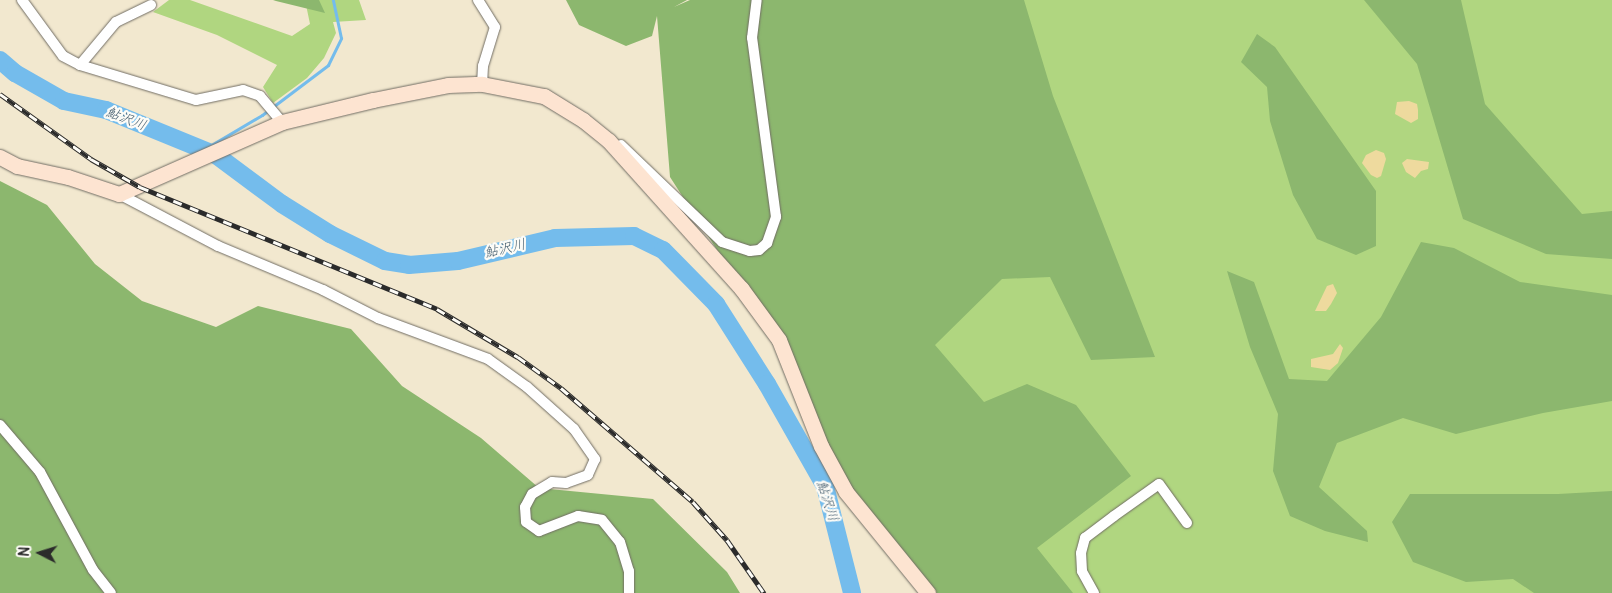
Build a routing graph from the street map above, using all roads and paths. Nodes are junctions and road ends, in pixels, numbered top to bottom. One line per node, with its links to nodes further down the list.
1 (22, 0): 5 (street)
2 (478, 0): 6 (street)
3 (757, 0): 7 (street)
4 (151, 5): 5 (street)
5 (80, 65): 8 (street)
6 (482, 84): 7 (street); 8 (street)
7 (583, 120): 15 (street)
8 (282, 122): 10 (street)
9 (0, 157): 10 (street)
10 (119, 194): 14 (street)
11 (0, 424): 13 (street)
12 (1187, 523): 16 (street)
13 (111, 593)
14 (629, 593)
15 (928, 593)
16 (1094, 593)

